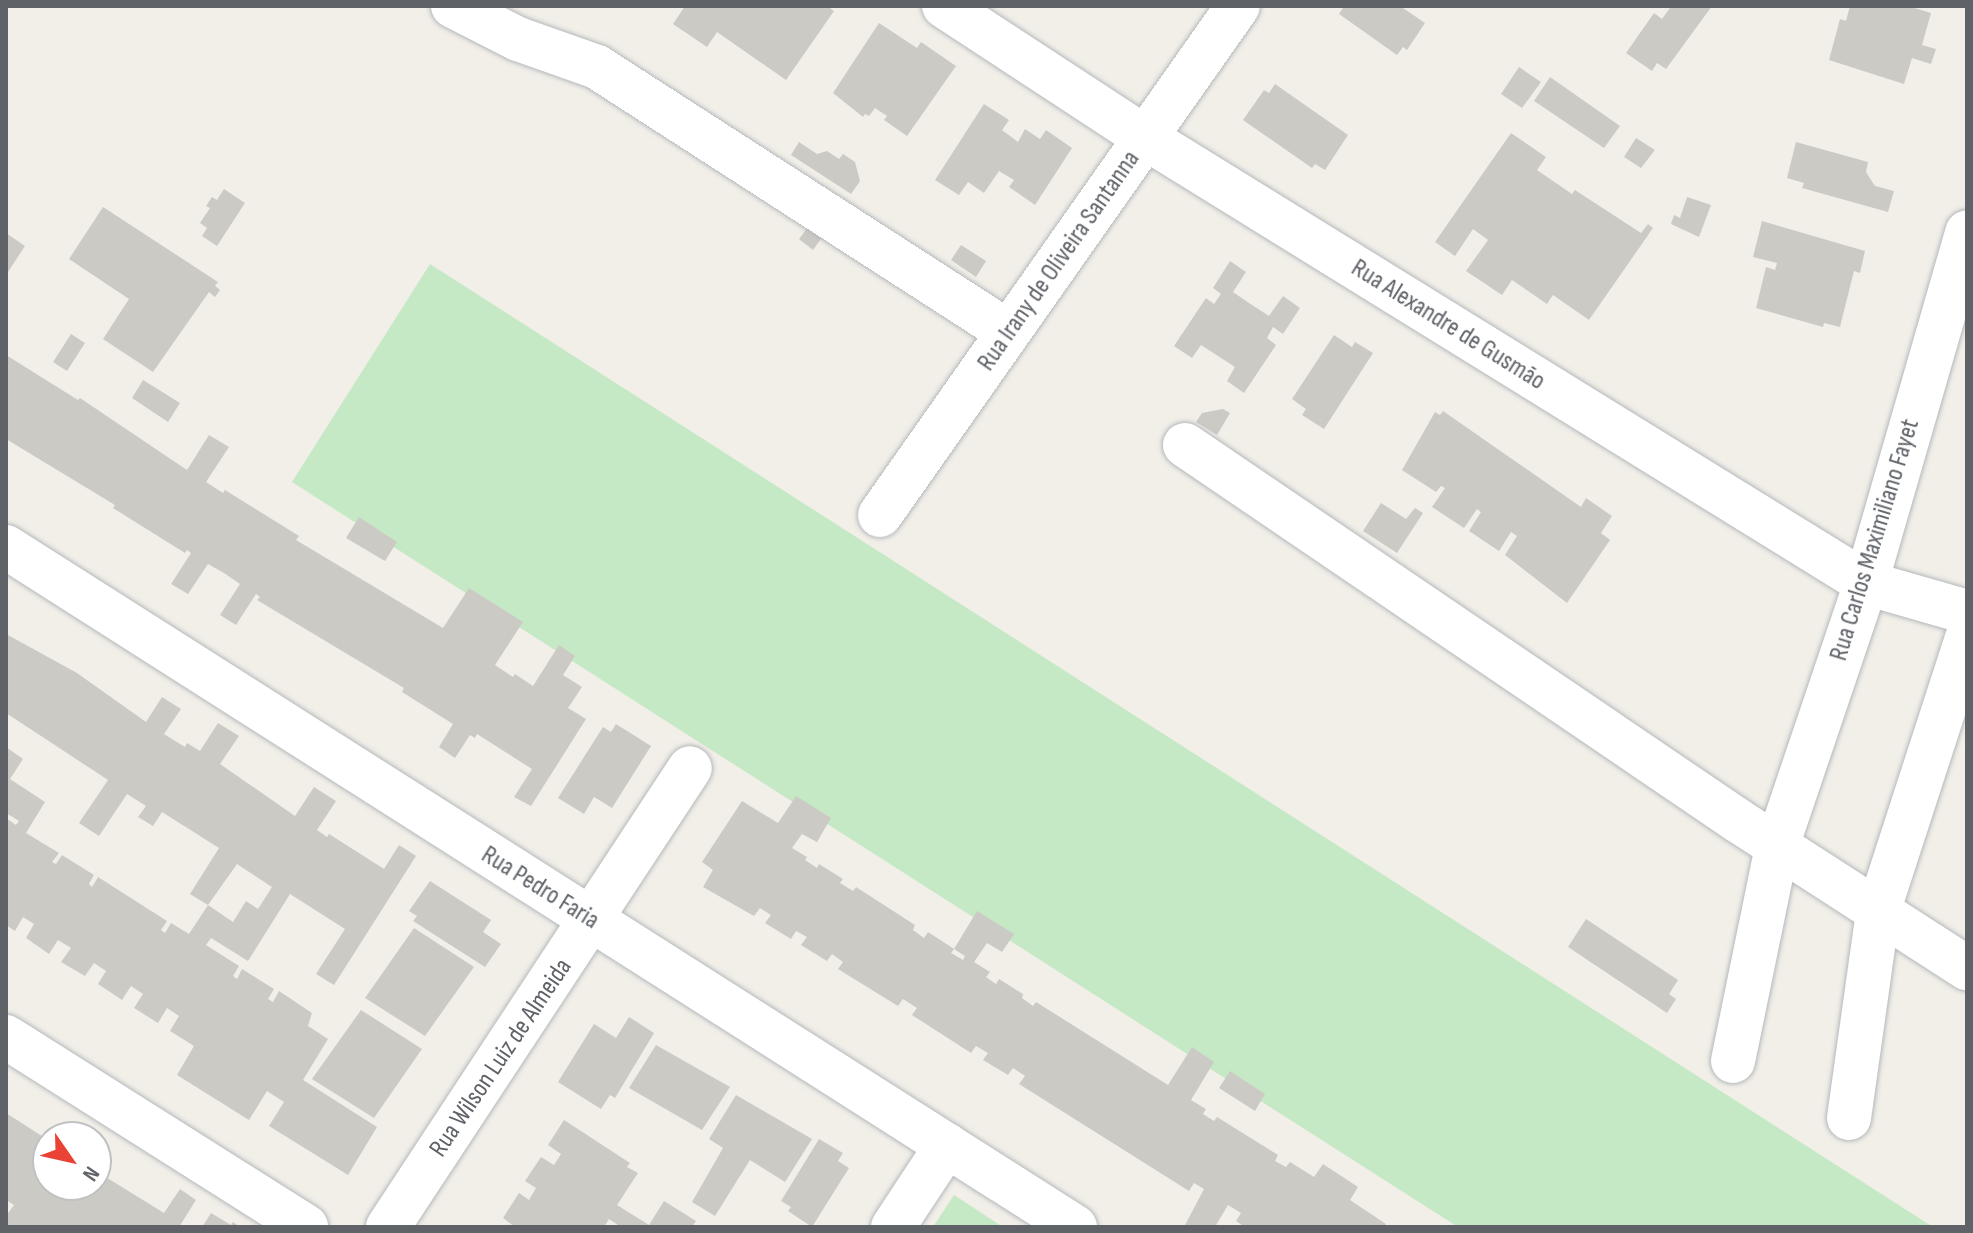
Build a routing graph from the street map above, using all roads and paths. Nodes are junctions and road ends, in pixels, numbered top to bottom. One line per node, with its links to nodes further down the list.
1 (453, 6): 6 (street)
2 (944, 6): 4 (street, Rua Alexandre de Gusmão)
3 (1238, 6): 4 (street, Rua Irany de Oliveira Santanna)
4 (1146, 138): 6 (street, Rua Irany de Oliveira Santanna); 11 (street, Rua Alexandre de Gusmão)
5 (1967, 232): 7 (street, Rua Carlos Maximiliano Fayet)
6 (1008, 332): 9 (street, Rua Irany de Oliveira Santanna)
7 (1952, 338): 11 (street, Rua Carlos Maximiliano Fayet)
8 (1185, 445): 15 (street)
9 (880, 515)
10 (6, 547): 17 (street, Rua Pedro Faria)
11 (1866, 583): 12 (street, Rua Alexandre de Gusmão); 15 (street, Rua Carlos Maximiliano Fayet)
12 (1967, 612)
13 (1967, 638): 16 (street)
14 (690, 768): 17 (street, Rua Wilson Luiz de Almeida)
15 (1777, 846): 16 (street); 20 (street, Rua Carlos Maximiliano Fayet)
16 (1878, 912): 18 (street); 21 (street)
17 (592, 921): 22 (street, Rua Pedro Faria); 24 (street, Rua Wilson Luiz de Almeida)
18 (1967, 968)
19 (6, 1037): 23 (street)
20 (1733, 1061)
21 (1849, 1118)
22 (947, 1145): 25 (street); 26 (street, Rua Pedro Faria)
23 (306, 1227)
24 (388, 1227)
25 (893, 1227)
26 (1075, 1227)

